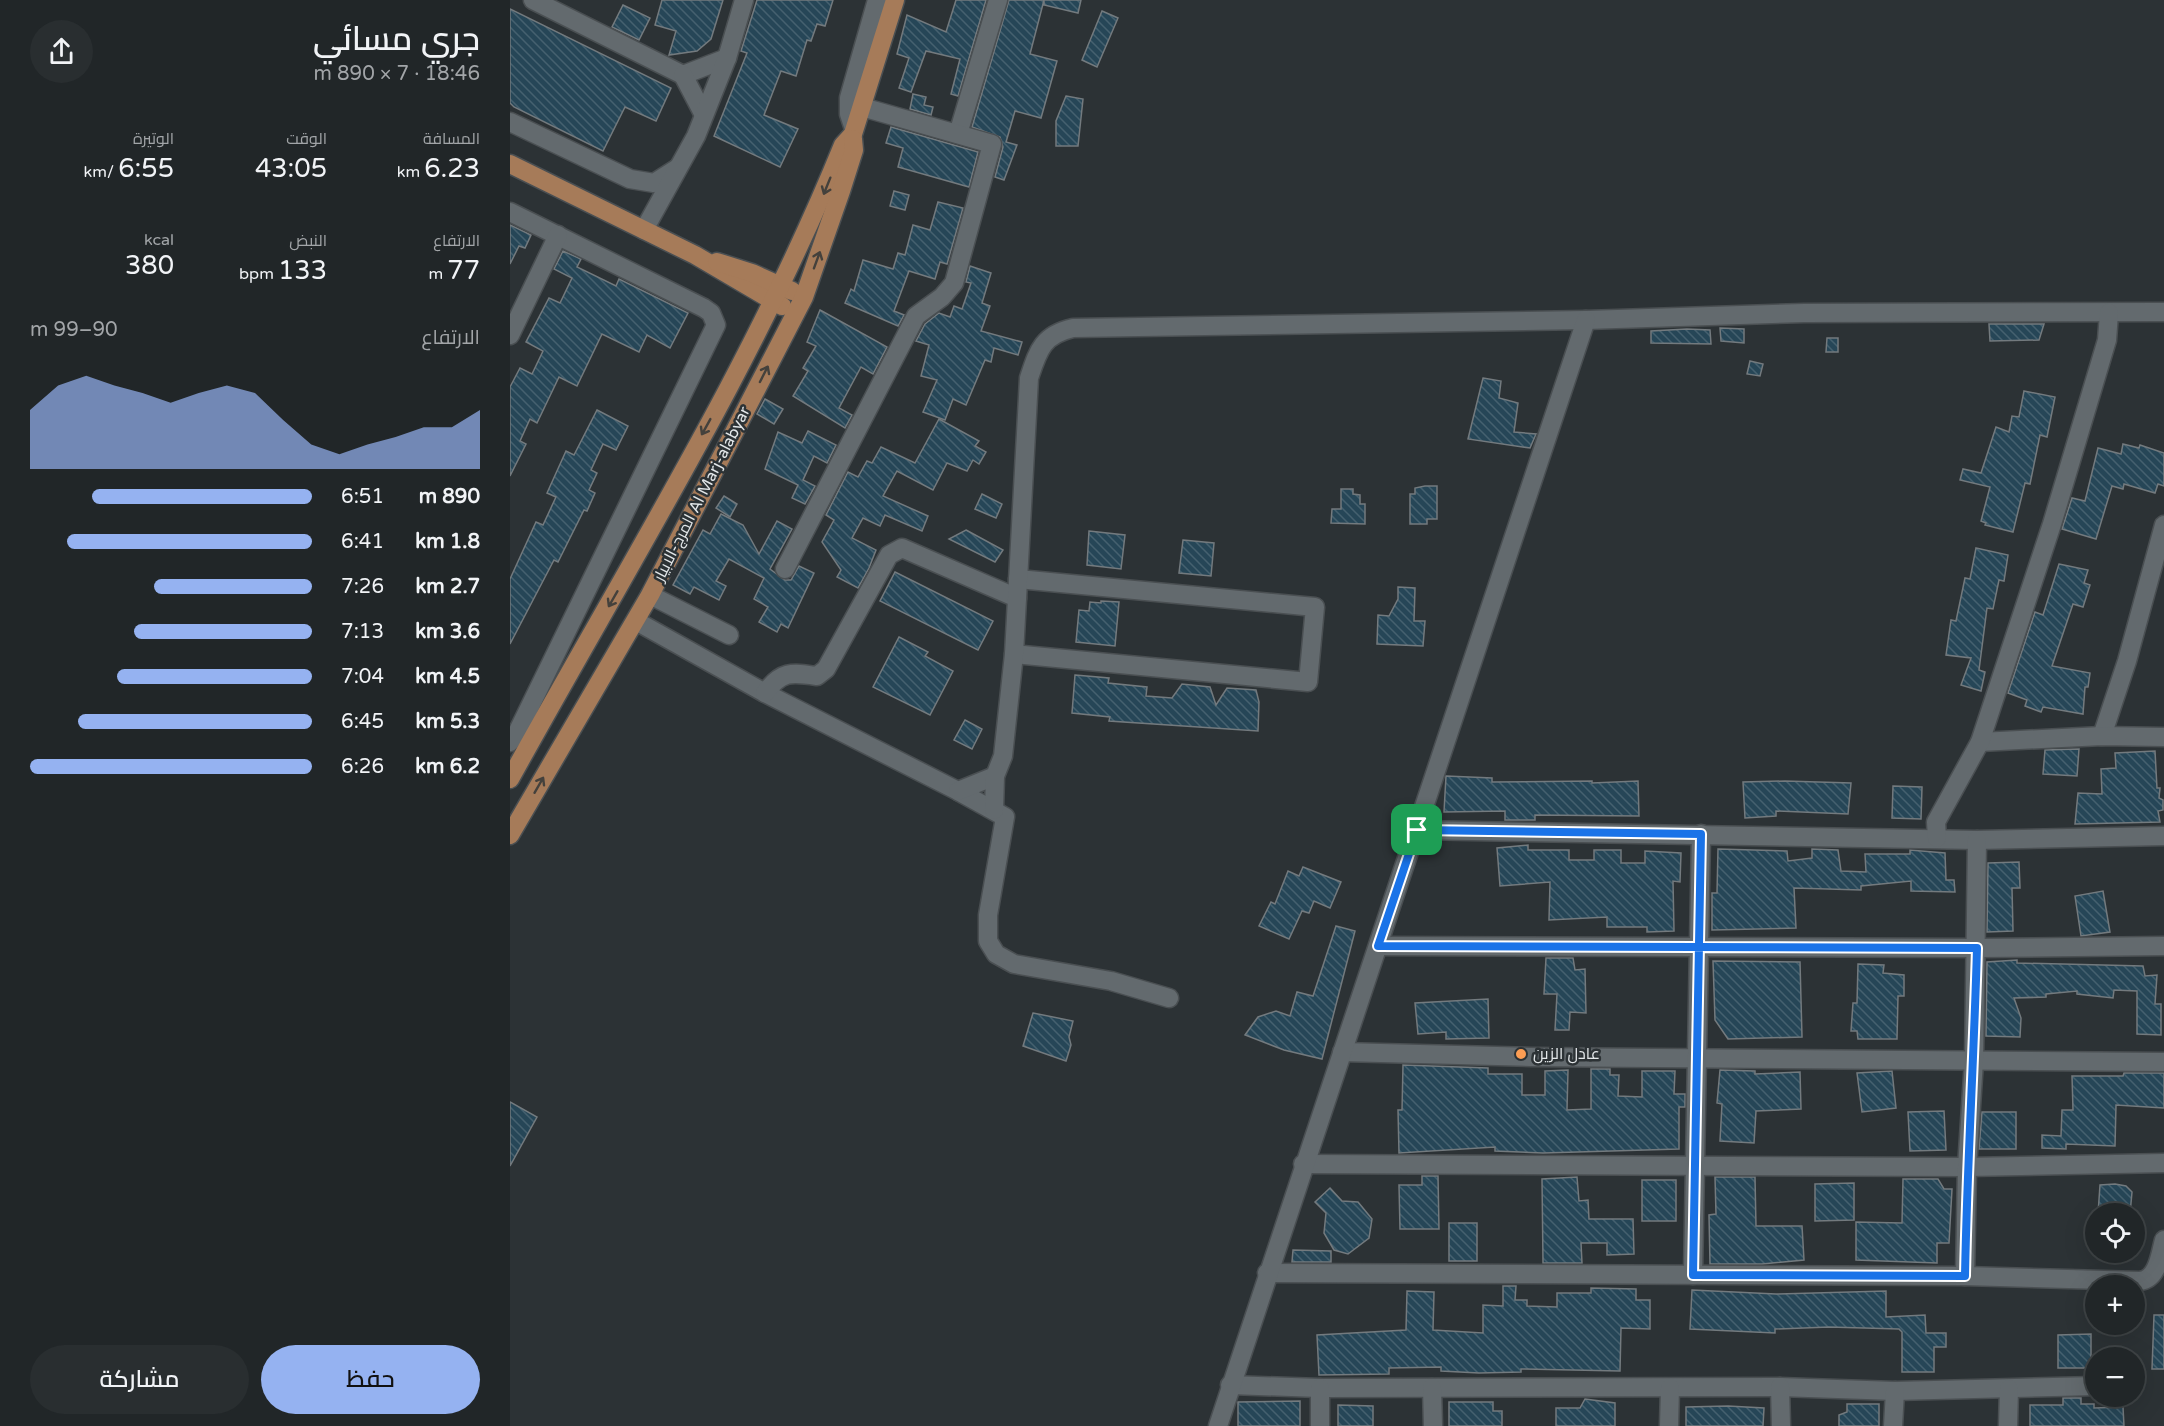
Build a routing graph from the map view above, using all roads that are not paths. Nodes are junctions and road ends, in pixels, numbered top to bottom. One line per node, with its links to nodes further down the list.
1 (533, 0): 6 (street)
2 (744, 0): 7 (street)
3 (877, 0): 12 (street)
4 (896, 0): 9 (main road, المرج-الابيار Al Marj-alabyar)
5 (998, 0): 13 (street)
6 (563, 7): 8 (street)
7 (727, 58): 8 (street); 10 (street)
8 (683, 75): 10 (street)
9 (862, 107): 12 (main road, المرج-الابيار Al Marj-alabyar); 13 (street)
10 (704, 116): 15 (street)
11 (510, 122): 15 (street)
12 (854, 131): 19 (main road, المرج-الابيار Al Marj-alabyar, one-way to 19); 24 (main road, المرج-الابيار Al Marj-alabyar, one-way to 12)
13 (958, 134): 32 (street)
14 (510, 164): 17 (main road)
15 (678, 168): 17 (street)
16 (510, 212): 18 (street)
17 (644, 230): 20 (main road)
18 (558, 235): 30 (street); 42 (street)
19 (796, 254): 21 (main road); 23 (main road, المرج-الابيار Al Marj-alabyar)
20 (695, 255): 21 (main road); 22 (main road)
21 (752, 273): 23 (main road)
22 (736, 282): 23 (main road); 29 (main road)
23 (777, 293): 24 (main road); 27 (main road); 29 (main road, المرج-الابيار Al Marj-alabyar)
24 (804, 297): 27 (main road, المرج-الابيار Al Marj-alabyar)
25 (2164, 312): 26 (street)
26 (2109, 313): 28 (street); 43 (street)
27 (795, 314): 34 (main road, المرج-الابيار Al Marj-alabyar, one-way to 27)
28 (1586, 320): 33 (street); 48 (street)
29 (757, 333): 45 (main road, المرج-الابيار Al Marj-alabyar, one-way to 45)
30 (510, 335)
31 (2164, 525): 40 (street)
32 (784, 569)
33 (1018, 579): 35 (street); 38 (street)
34 (650, 595): 36 (main road, المرج-الابيار Al Marj-alabyar); 37 (street)
35 (1017, 598): 38 (street); 39 (street)
36 (636, 621): 39 (street); 50 (main road, المرج-الابيار Al Marj-alabyar, one-way to 36)
37 (729, 635)
38 (1014, 654): 44 (street)
39 (765, 693): 46 (street)
40 (2102, 736): 41 (street); 43 (street)
41 (2164, 736)
42 (510, 742)
43 (1980, 742): 52 (street)
44 (995, 776): 46 (street); 47 (street)
45 (510, 779)
46 (958, 791): 47 (street)
47 (994, 810): 58 (street)
48 (1417, 830): 49 (street); 54 (street)
49 (1701, 834): 52 (street); 56 (street)
50 (510, 835)
51 (2164, 836): 53 (street)
52 (1937, 838): 53 (street)
53 (1977, 840): 57 (street)
54 (1378, 946): 56 (street); 59 (street)
55 (2164, 946): 57 (street)
56 (1698, 947): 57 (street); 60 (street)
57 (1977, 948): 61 (street)
58 (1169, 998)
59 (1342, 1052): 60 (street); 64 (street)
60 (1696, 1056): 61 (street); 65 (street)
61 (1974, 1061): 62 (street); 66 (street)
62 (2164, 1062)
63 (2164, 1163): 66 (street)
64 (1303, 1164): 65 (street); 68 (street)
65 (1695, 1167): 66 (street); 69 (street)
66 (1967, 1167): 70 (street)
67 (2164, 1240): 70 (street)
68 (1267, 1274): 69 (street); 71 (street)
69 (1693, 1275): 70 (street)
70 (1965, 1276)
71 (1230, 1385): 74 (street); 79 (street)
72 (2085, 1386): 77 (street)
73 (1780, 1387): 76 (street); 78 (street); 83 (street)
74 (1320, 1388): 75 (street); 80 (street)
75 (1432, 1388): 76 (street); 81 (street)
76 (1670, 1388): 82 (street)
77 (2009, 1389): 78 (street); 85 (street)
78 (1894, 1391): 84 (street)
79 (1218, 1426)
80 (1320, 1426)
81 (1433, 1426)
82 (1669, 1426)
83 (1781, 1426)
84 (1893, 1426)
85 (2008, 1426)

